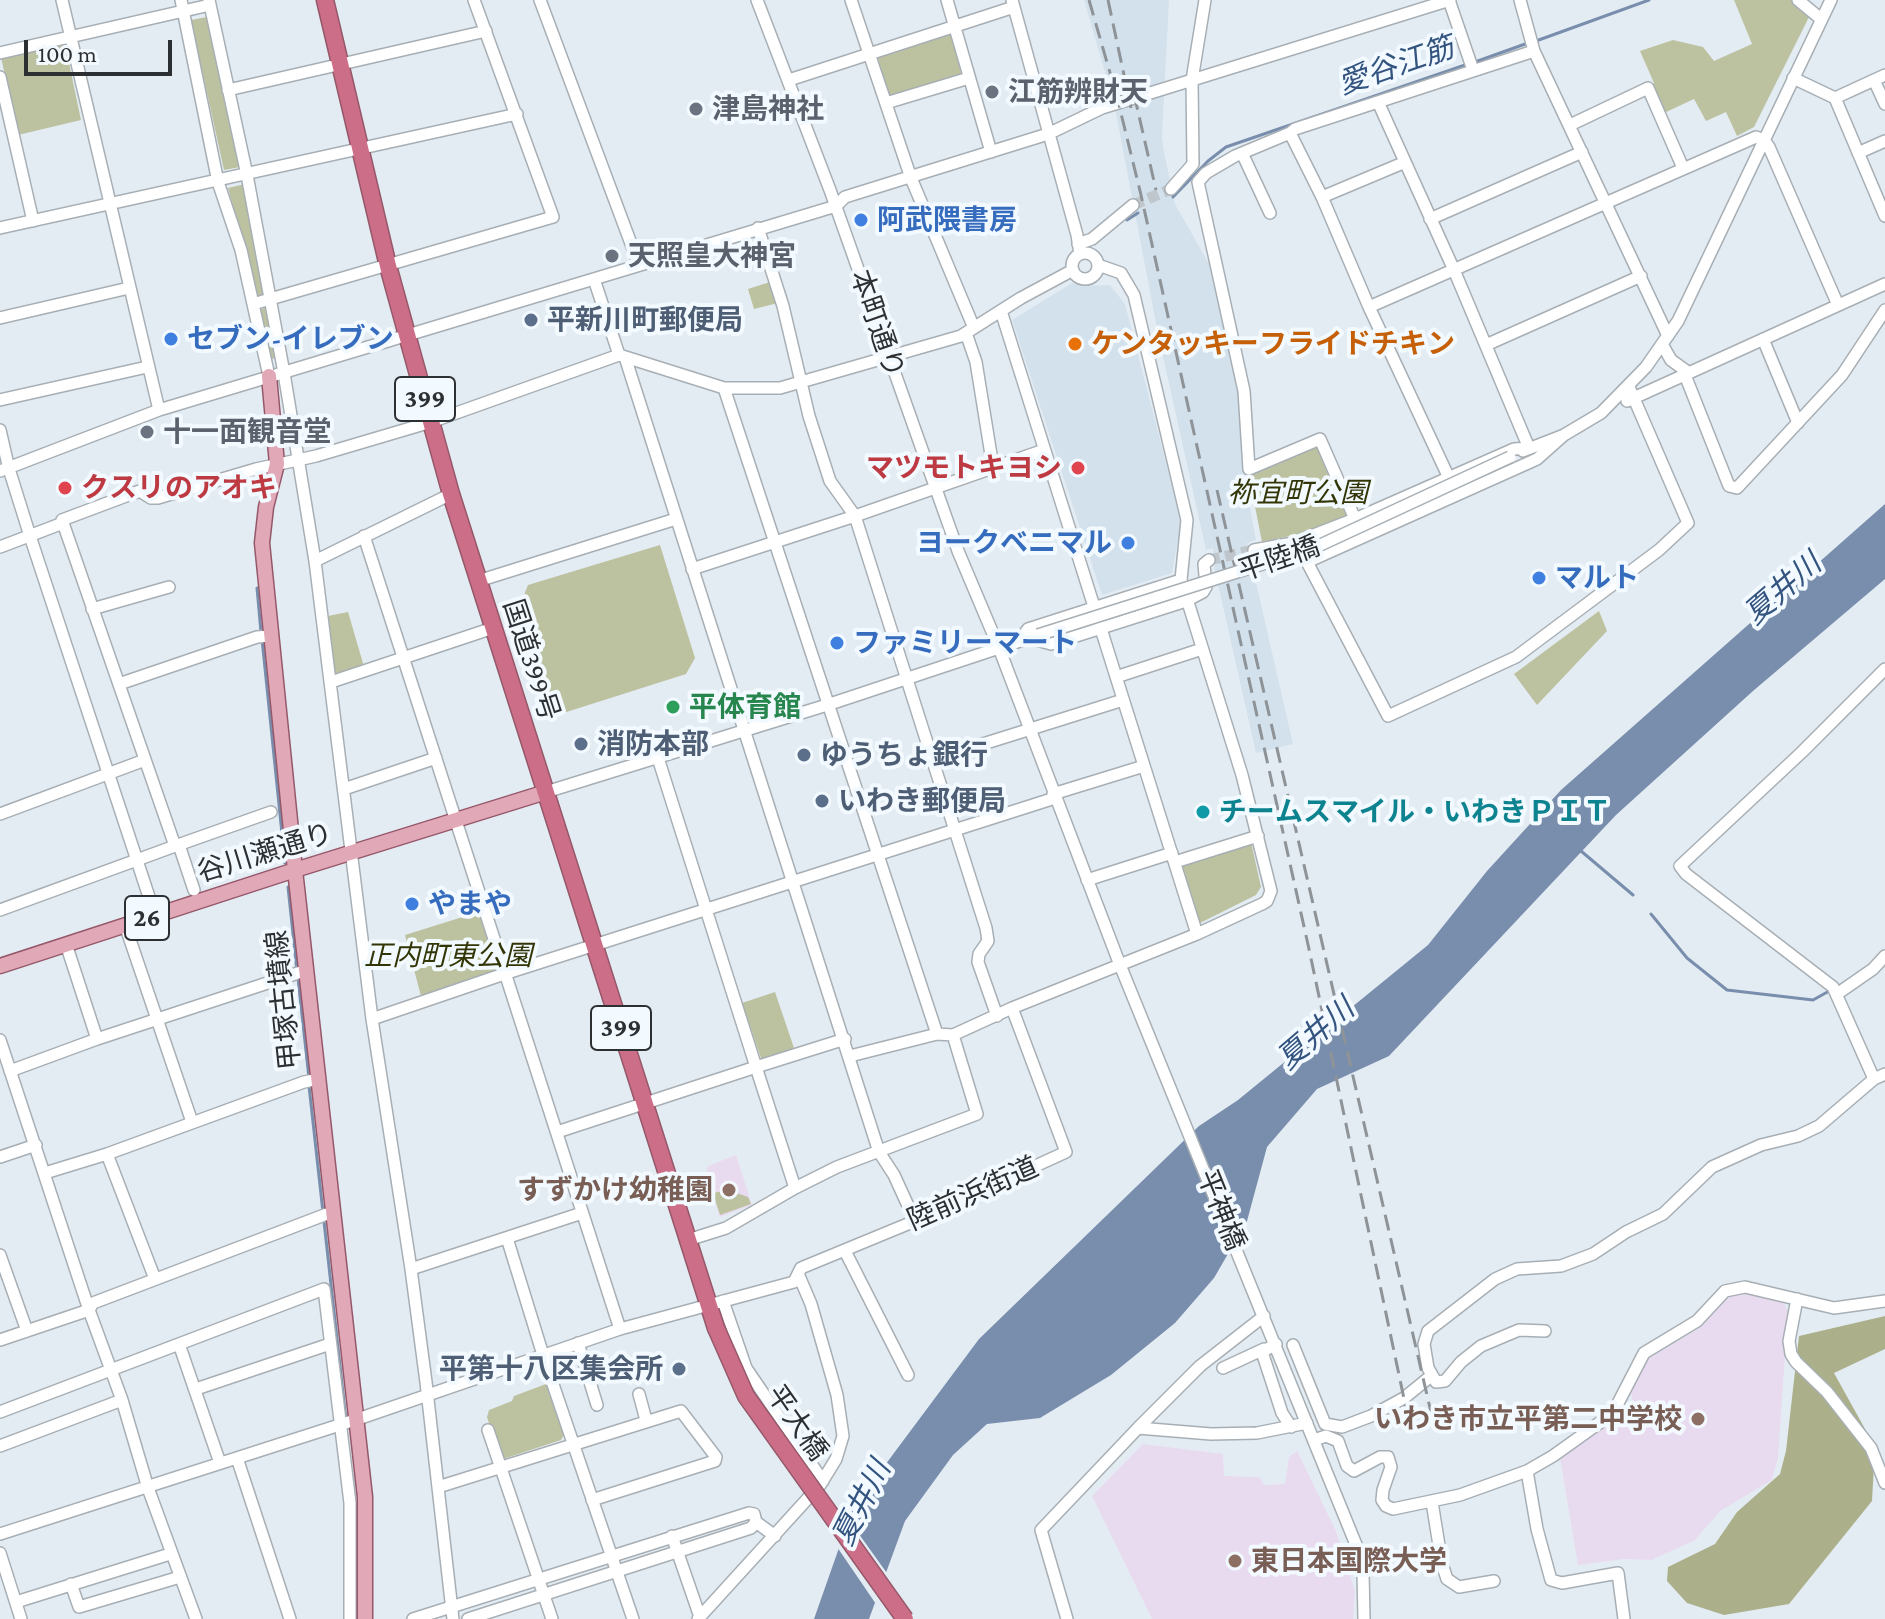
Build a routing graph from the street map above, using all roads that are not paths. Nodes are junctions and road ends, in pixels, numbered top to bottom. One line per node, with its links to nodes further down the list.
1 (62, 0): 19 (street)
2 (325, 0): 23 (highway, 国道399号 / 399)
3 (474, 0): 18 (street)
4 (540, 0): 66 (street)
5 (757, 0): 29 (street, 本町通り)
6 (851, 0): 21 (street)
7 (947, 0): 17 (street)
8 (1205, 0): 30 (street)
9 (1449, 0): 24 (street); 30 (street)
10 (1520, 0): 20 (street)
11 (1798, 0): 16 (street)
12 (1831, 0): 16 (street)
13 (209, 2): 15 (street); 31 (street)
14 (1013, 4): 17 (street); 39 (street)
15 (182, 6): 19 (street); 52 (street)
16 (1821, 19): 27 (street)
17 (954, 26): 21 (street); 26 (street)
18 (486, 31): 23 (street); 36 (street)
19 (71, 36): 22 (street); 56 (street)
20 (1533, 45): 24 (street); 37 (street)
21 (869, 52): 29 (street); 34 (street)
22 (0, 53)
23 (340, 65): 31 (street); 42 (highway, 国道399号 / 399)
24 (1471, 65): 33 (street)
25 (0, 77): 62 (street)
26 (969, 78): 34 (street); 43 (street)
27 (1793, 78): 32 (street); 40 (street)
28 (1880, 78): 32 (street); 35 (street)
29 (789, 80): 58 (street, 本町通り)
30 (1192, 80): 39 (street); 48 (street)
31 (228, 90): 50 (street)
32 (1835, 98): 46 (street)
33 (1378, 102): 38 (street); 47 (street)
34 (886, 103): 51 (street)
35 (1885, 104)
36 (517, 114): 42 (street); 68 (street)
37 (1570, 125): 44 (street); 49 (street)
38 (1290, 133): 45 (street); 54 (street)
39 (1048, 134): 43 (street); 65 (street)
40 (1764, 140): 49 (street); 77 (street); 85 (street)
41 (1885, 141): 46 (street)
42 (361, 150): 50 (street); 68 (highway, 国道399号 / 399)
43 (991, 152): 51 (street)
44 (1582, 152): 55 (street); 61 (street)
45 (1242, 153): 48 (street); 59 (street)
46 (1858, 153): 60 (street)
47 (1403, 163): 54 (street); 61 (street)
48 (1200, 168): 53 (street); 112 (street)
49 (1683, 168): 55 (street)
50 (247, 175): 52 (street); 75 (street)
51 (911, 178): 58 (street); 82 (street)
52 (218, 182): 56 (street); 76 (street)
53 (1171, 189)
54 (1322, 197): 78 (street)
55 (1604, 203): 70 (street); 71 (street)
56 (109, 204): 62 (street); 74 (street)
57 (1133, 205): 65 (street)
58 (836, 206): 64 (street); 88 (street, 本町通り)
59 (1270, 213)
60 (1885, 216)
61 (1430, 219): 70 (street)
62 (33, 221): 63 (street)
63 (0, 228)
64 (758, 228): 66 (street); 92 (street)
65 (1079, 249): 67 (street); 69 (street)
66 (639, 265): 72 (street)
67 (1098, 265): 69 (street); 124 (street)
68 (388, 266): 75 (street); 83 (highway, 国道399号 / 399)
69 (1073, 270): 80 (street)
70 (1454, 270): 78 (street); 86 (street)
71 (1641, 276): 85 (street); 86 (street)
72 (594, 279): 83 (street); 87 (street)
73 (1885, 284): 77 (street)
74 (129, 288): 81 (street); 89 (street)
75 (269, 299): 76 (street); 90 (street)
76 (253, 304): 90 (street)
77 (1838, 305): 84 (street)
78 (1369, 307): 107 (street)
79 (1885, 310): 98 (street)
80 (1001, 311): 82 (street); 102 (street)
81 (0, 318)
82 (970, 331): 88 (street); 105 (street)
83 (408, 336): 90 (street); 97 (highway, 国道399号 / 399)
84 (1763, 339): 91 (street); 98 (street)
85 (1665, 340): 91 (street); 94 (street)
86 (1486, 345): 101 (street)
87 (622, 356): 93 (street); 97 (street); 111 (street)
88 (889, 358): 92 (street); 108 (street, 本町通り)
89 (147, 367): 95 (street); 96 (street)
90 (277, 374): 96 (street); 103 (street); 104 (main road, 甲塚古墳線)
91 (1687, 374): 94 (street); 98 (street)
92 (803, 381): 93 (street); 110 (street)
93 (724, 388): 116 (street)
94 (1631, 393): 100 (street); 122 (street)
95 (0, 400)
96 (159, 410): 106 (street)
97 (431, 422): 103 (street); 109 (highway, 国道399号 / 399)
98 (1798, 423)
99 (0, 430): 106 (street)
100 (1564, 435): 101 (street); 122 (street)
101 (1529, 448): 107 (street); 133 (street, 平陸橋, bridge)
102 (1044, 450): 105 (street); 128 (street)
103 (299, 459): 104 (street); 121 (street)
104 (277, 464): 113 (street); 132 (main road, 甲塚古墳線)
105 (993, 467): 108 (street)
106 (4, 470): 114 (street)
107 (1449, 478): 112 (street)
108 (935, 488): 110 (street); 134 (street, 本町通り)
109 (451, 494): 115 (street); 125 (highway, 国道399号 / 399)
110 (855, 516): 116 (street); 139 (street)
111 (676, 519): 123 (street); 125 (street)
112 (1355, 519): 117 (street)
113 (63, 523): 114 (street); 129 (street)
114 (30, 536): 118 (street); 151 (street)
115 (364, 536): 121 (street); 136 (street)
116 (774, 543): 123 (street); 143 (street)
117 (1293, 543): 119 (street); 122 (street)
118 (0, 547)
119 (1254, 550)
120 (1209, 560): 127 (street)
121 (315, 561): 140 (street)
122 (1307, 562)
123 (692, 569): 145 (street)
124 (1181, 580): 127 (street); 128 (street)
125 (478, 581): 130 (highway, 国道399号 / 399)
126 (169, 587): 129 (street)
127 (1186, 601): 131 (street); 135 (street)
128 (1094, 607): 131 (street); 133 (street)
129 (92, 609): 141 (street)
130 (493, 628): 136 (street); 153 (highway, 国道399号 / 399)
131 (1101, 629): 133 (street); 138 (street)
132 (270, 636): 141 (street); 165 (main road, 甲塚古墳線)
133 (1028, 639): 134 (street)
134 (999, 648): 139 (street); 144 (street)
135 (1202, 649): 138 (street); 159 (street)
136 (403, 660): 140 (street); 146 (street)
137 (1885, 669): 181 (street)
138 (1116, 677): 142 (street)
139 (907, 679): 143 (street); 149 (street)
140 (331, 682): 152 (street)
141 (119, 684): 148 (street)
142 (1123, 700): 144 (street); 150 (street)
143 (827, 705): 145 (street); 162 (street)
144 (1030, 730): 149 (street); 154 (street)
145 (745, 731): 147 (street); 167 (street)
146 (436, 758): 152 (street); 157 (street)
147 (658, 758): 153 (street); 169 (street)
148 (145, 760): 151 (street); 160 (street)
149 (932, 760): 158 (street)
150 (1144, 766): 154 (street); 163 (street)
151 (109, 775): 156 (street); 164 (street)
152 (344, 789): 161 (street)
153 (546, 792): 157 (main road, 谷川瀬通り / 26); 175 (highway, 国道399号 / 399)
154 (1054, 796): 158 (street); 166 (street)
155 (271, 812): 160 (street)
156 (0, 814)
157 (457, 820): 161 (main road, 谷川瀬通り / 26); 180 (street)
158 (954, 830): 162 (street); 183 (street)
159 (1258, 836): 163 (street); 173 (street)
160 (177, 845): 164 (street); 168 (street)
161 (350, 854): 165 (main road, 谷川瀬通り / 26); 184 (street)
162 (877, 856): 167 (street); 186 (street)
163 (1173, 857): 166 (street); 173 (street)
164 (137, 859): 170 (street); 171 (street)
165 (295, 870): 171 (main road, 谷川瀬通り / 26); 179 (main road, 甲塚古墳線)
166 (1087, 880): 177 (street)
167 (793, 882): 169 (street); 189 (street)
168 (194, 890)
169 (706, 909): 175 (street); 192 (street)
170 (0, 910)
171 (155, 915): 172 (main road, 谷川瀬通り / 26)
172 (125, 925): 174 (main road, 谷川瀬通り / 26); 185 (street)
173 (1197, 934): 177 (street)
174 (66, 944): 178 (main road, 谷川瀬通り / 26); 188 (street)
175 (594, 945): 180 (street); 196 (highway, 国道399号 / 399)
176 (1885, 956): 181 (street)
177 (1120, 965): 182 (street); 219 (street, 平神橋)
178 (0, 966)
179 (300, 972): 185 (street); 195 (main road, 甲塚古墳線)
180 (507, 973): 184 (street); 198 (street)
181 (1835, 991): 194 (street)
182 (1012, 1008): 183 (street); 207 (street, 陸前浜街道)
183 (997, 1016): 187 (street)
184 (372, 1019): 212 (street)
185 (156, 1020): 188 (street); 197 (street)
186 (937, 1034): 187 (street); 191 (street)
187 (953, 1035): 200 (street)
188 (97, 1039): 193 (street)
189 (845, 1039): 191 (street); 192 (street)
190 (0, 1040): 193 (street)
191 (850, 1056): 200 (street)
192 (756, 1067): 196 (street); 204 (street)
193 (10, 1071): 199 (street)
194 (1880, 1076): 235 (street)
195 (312, 1081): 197 (street); 206 (main road, 甲塚古墳線)
196 (646, 1104): 198 (street); 209 (highway, 国道399号 / 399)
197 (192, 1122): 201 (street)
198 (557, 1132): 205 (street)
199 (36, 1145): 202 (street); 203 (street)
200 (879, 1152): 204 (street); 207 (street)
201 (107, 1154): 203 (street); 214 (street)
202 (0, 1157)
203 (45, 1173): 218 (street)
204 (795, 1188): 209 (street)
205 (582, 1213): 208 (street); 221 (street)
206 (327, 1215): 214 (street); 224 (main road, 甲塚古墳線)
207 (915, 1221): 210 (street, 陸前浜街道)
208 (507, 1238): 212 (street); 231 (street)
209 (688, 1240): 217 (highway, 国道399号 / 399)
210 (845, 1251): 213 (street, 陸前浜街道); 234 (street)
211 (0, 1255): 222 (street)
212 (411, 1269): 237 (street)
213 (799, 1276): 217 (street); 257 (street)
214 (155, 1279): 218 (street)
215 (1797, 1299): 216 (street); 256 (street); 258 (street)
216 (1885, 1301)
217 (716, 1303): 220 (highway, 国道399号 / 399); 221 (street); 257 (street)
218 (89, 1310): 222 (street); 233 (street)
219 (1263, 1313): 228 (street, 平神橋); 248 (street)
220 (716, 1328): 295 (highway, 平大橋 / 399, bridge)
221 (620, 1329): 226 (street)
222 (27, 1331): 225 (street)
223 (1545, 1331): 235 (street)
224 (336, 1335): 227 (street); 236 (street); 245 (main road, 甲塚古墳線); 245 (street)
225 (0, 1340)
226 (578, 1343): 231 (street); 241 (street)
227 (179, 1344): 233 (street); 236 (street)
228 (1276, 1344): 230 (street); 242 (street, 平神橋)
229 (1293, 1345): 240 (street)
230 (1264, 1349): 232 (street); 247 (street)
231 (543, 1355): 237 (street); 251 (street)
232 (1223, 1368)
233 (110, 1371): 239 (street); 243 (street)
234 (908, 1375)
235 (1431, 1376): 240 (street)
236 (196, 1389): 254 (street)
237 (428, 1394): 245 (street); 260 (street)
238 (639, 1394): 244 (street)
239 (122, 1400): 252 (street); 261 (street)
240 (1314, 1402): 242 (street)
241 (597, 1405)
242 (1301, 1407): 246 (street, 平神橋)
243 (0, 1412)
244 (646, 1420): 251 (street); 263 (street)
245 (347, 1422): 253 (street); 259 (main road, 甲塚古墳線); 262 (street)
246 (1307, 1423): 247 (street); 250 (street, 平神橋)
247 (1291, 1427): 248 (street)
248 (1138, 1428): 296 (street)
249 (488, 1430): 255 (street)
250 (1314, 1440): 264 (street); 297 (street, 平神橋)
251 (573, 1443): 255 (street); 263 (street)
252 (0, 1446)
253 (237, 1458): 254 (street); 288 (street)
254 (220, 1463): 261 (street)
255 (499, 1466): 260 (street); 277 (street)
256 (1527, 1471): 264 (street); 298 (street)
257 (823, 1481): 270 (street)
258 (1885, 1483)
259 (363, 1487): 262 (street); 266 (main road, 甲塚古墳線)
260 (438, 1487): 284 (street)
261 (148, 1488): 268 (street); 273 (street)
262 (348, 1489): 267 (street)
263 (592, 1500): 274 (street)
264 (1432, 1502): 280 (street)
265 (756, 1522): 269 (street); 270 (street); 271 (street)
266 (366, 1525): 267 (street); 279 (main road, 甲塚古墳線)
267 (350, 1528): 278 (street)
268 (0, 1534)
269 (672, 1536): 271 (street); 274 (street)
270 (775, 1536): 285 (street)
271 (678, 1552): 275 (street); 285 (street)
272 (0, 1553): 283 (street)
273 (170, 1554): 276 (street); 281 (street)
274 (612, 1556): 275 (street); 277 (street)
275 (617, 1571): 282 (street); 294 (street)
276 (180, 1577): 281 (street); 287 (street)
277 (539, 1579): 282 (street); 284 (street)
278 (349, 1580): 279 (street); 289 (street)
279 (366, 1580): 290 (main road, 甲塚古墳線)
280 (1494, 1581)
281 (71, 1584): 283 (street)
282 (544, 1595): 292 (street); 293 (street)
283 (16, 1602): 286 (street)
284 (452, 1613): 291 (street)
285 (699, 1618)
286 (21, 1619)
287 (196, 1619)
288 (290, 1619)
289 (350, 1619)
290 (365, 1619)
291 (413, 1619)
292 (468, 1619)
293 (552, 1619)
294 (633, 1619)
295 (905, 1619)
296 (1067, 1619)
297 (1364, 1619)
298 (1624, 1619)

